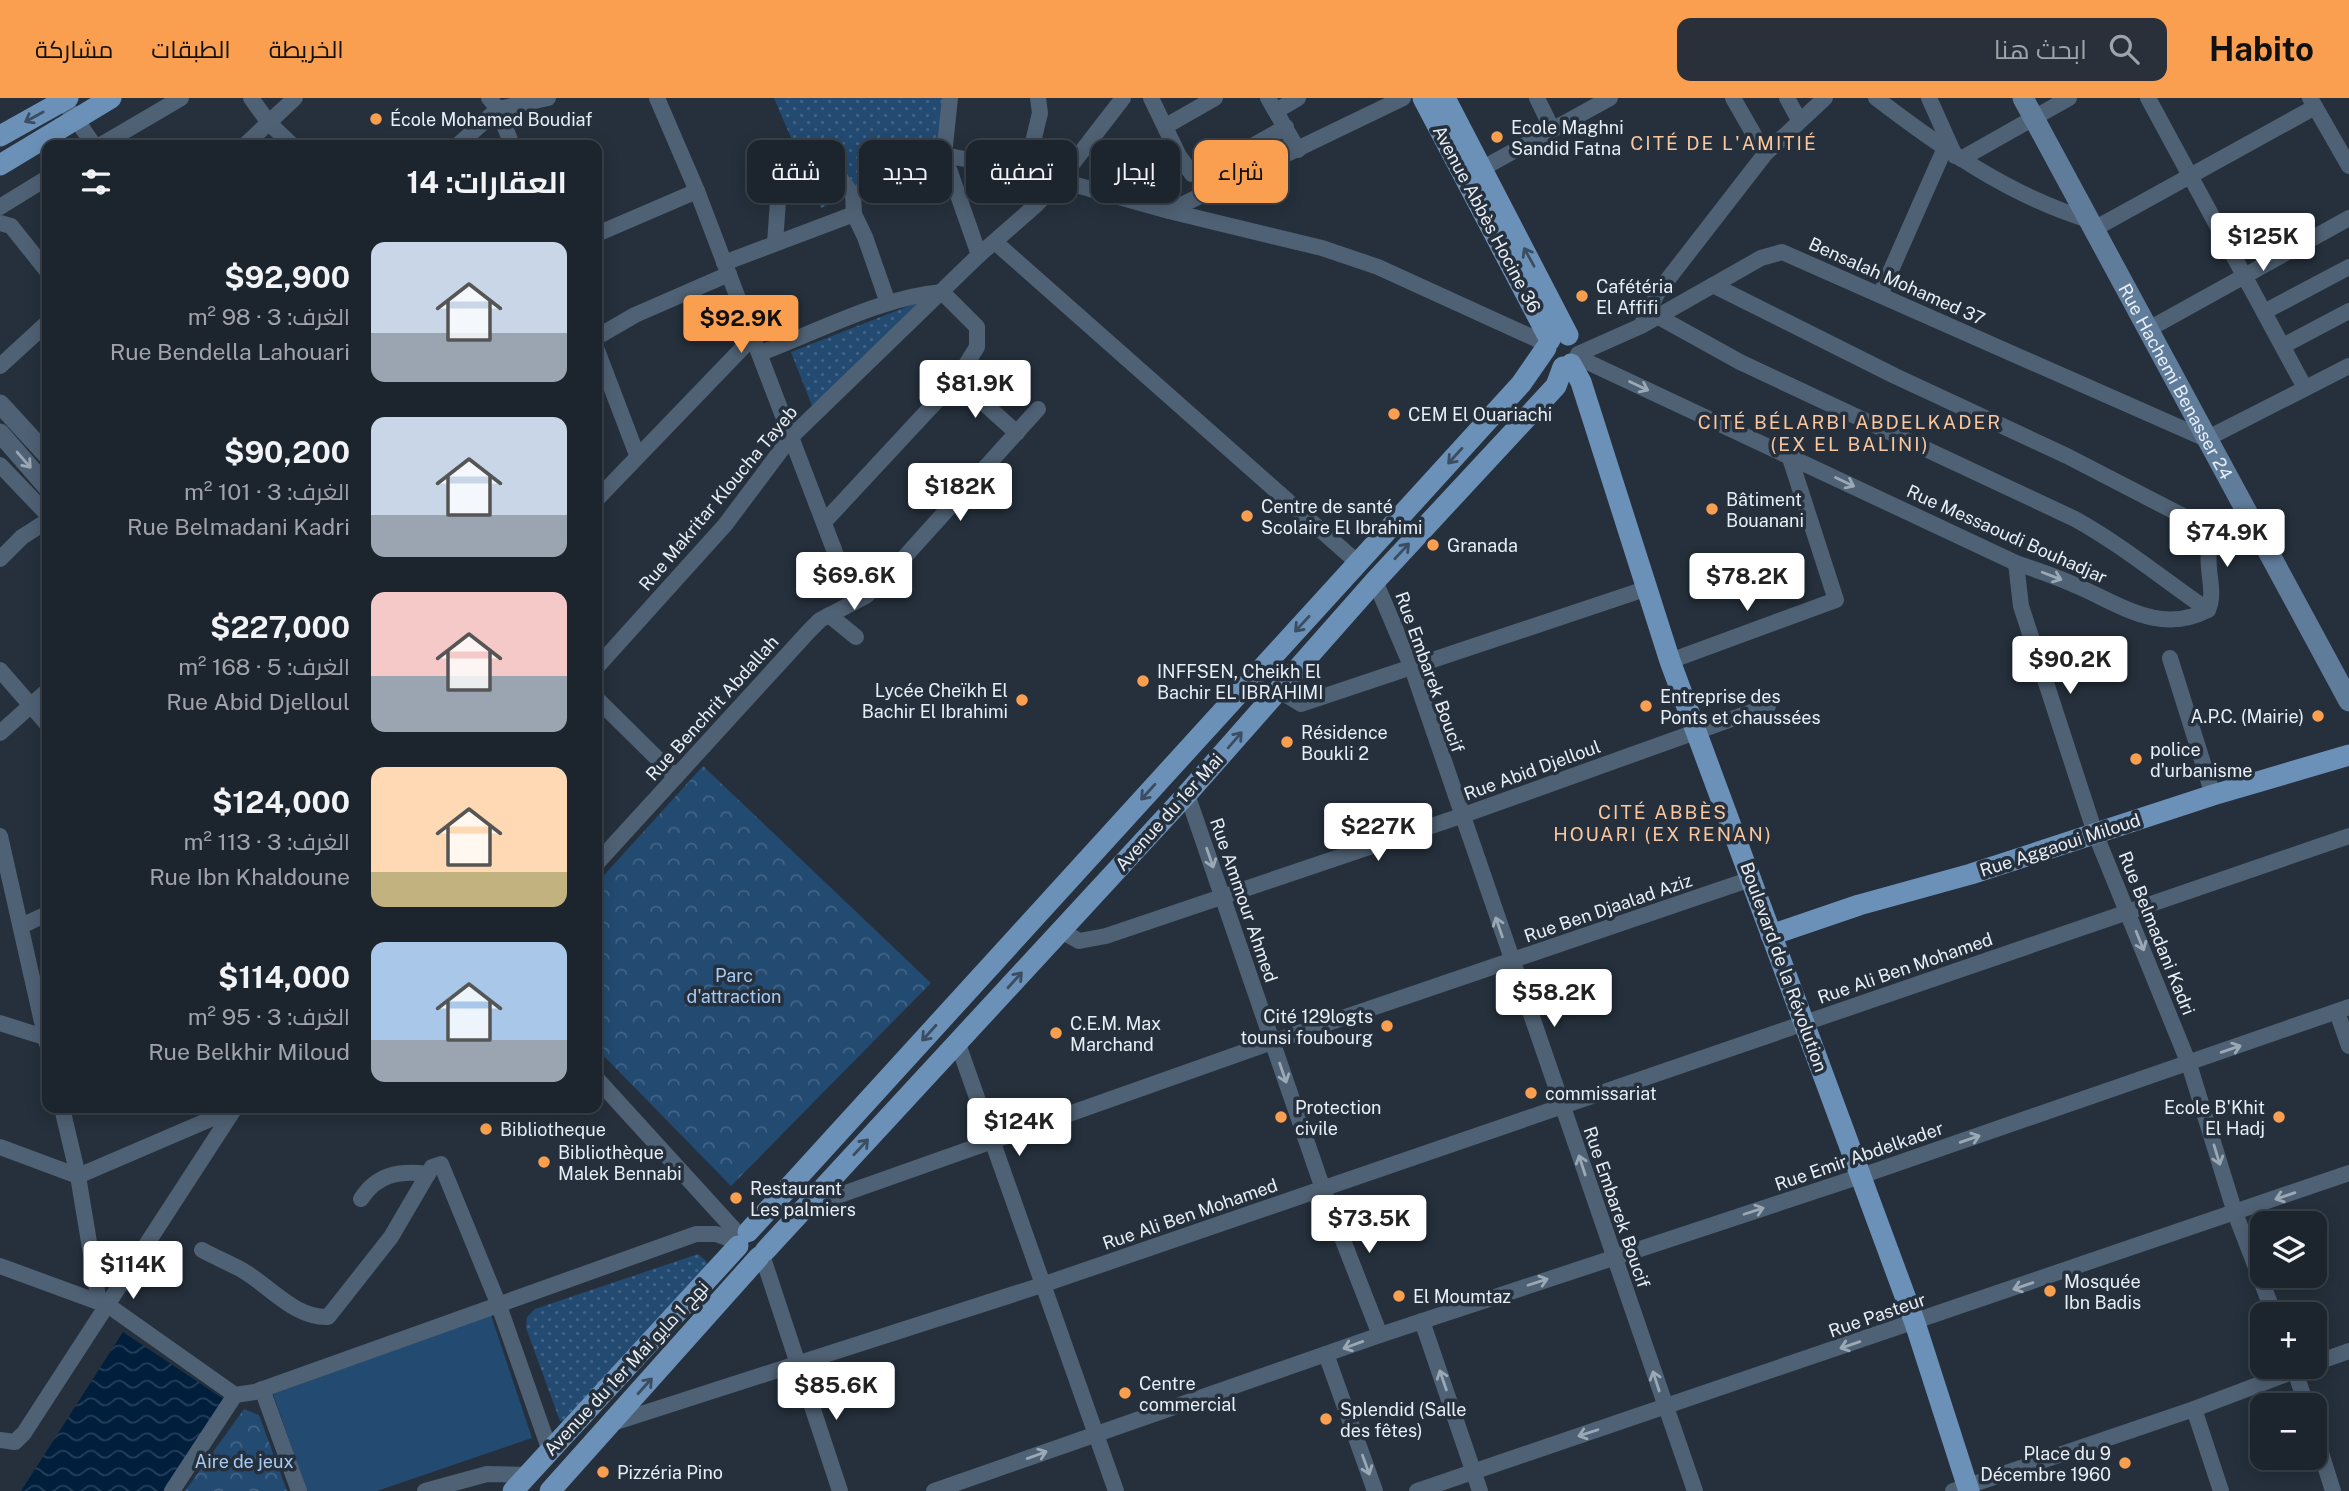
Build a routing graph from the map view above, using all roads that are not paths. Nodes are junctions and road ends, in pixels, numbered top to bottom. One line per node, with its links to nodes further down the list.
1 (111, 98): 31 (main road)
2 (181, 98): 39 (street)
3 (251, 98): 33 (street)
4 (295, 98): 33 (street)
5 (548, 98): 27 (street)
6 (657, 98): 57 (street)
7 (950, 98): 44 (street)
8 (1038, 98): 45 (street)
9 (1123, 98): 49 (street, Rue Makritar Kloucha Tayeb)
10 (1151, 98): 34 (street)
11 (1215, 98): 34 (street)
12 (1297, 98): 29 (street)
13 (1403, 98): 46 (street)
14 (1423, 98): 86 (main road, Avenue Abbès Hocine 36)
15 (1445, 98): 52 (main road, Avenue Abbès Hocine 36)
16 (1537, 98): 36 (street)
17 (1610, 98): 36 (street)
18 (1733, 98): 47 (street)
19 (1787, 98): 32 (street)
20 (1825, 98): 32 (street)
21 (1876, 98): 48 (street)
22 (1929, 98): 48 (street)
23 (2024, 98): 30 (main road, Rue Hachemi Benasser 24)
24 (2069, 98): 30 (street)
25 (2148, 98): 53 (street)
26 (64, 99): 31 (street); 37 (main road, one-way to 37)
27 (493, 103): 42 (street); 43 (street)
28 (2312, 103): 51 (street); 53 (street)
29 (1272, 104): 35 (street)
30 (2034, 118): 48 (street); 64 (main road, Rue Hachemi Benasser 24)
31 (75, 120): 38 (street); 50 (main road)
32 (1799, 120): 47 (street)
33 (269, 123): 40 (street); 41 (street)
34 (1166, 126): 35 (street)
35 (1286, 127): 46 (street)
36 (1552, 129): 52 (street)
37 (0, 136)
38 (89, 140)
39 (110, 140)
40 (250, 140)
41 (287, 140)
42 (462, 140)
43 (510, 140)
44 (946, 140)
45 (1034, 140)
46 (1298, 150): 60 (street)
47 (1765, 154): 80 (street)
48 (1953, 155): 64 (street); 75 (street)
49 (1077, 158)
50 (0, 165)
51 (2349, 166)
52 (1483, 168): 86 (main road, Avenue Abbès Hocine 36, one-way to 52)
53 (2190, 174): 64 (street); 72 (street)
54 (952, 178): 68 (street)
55 (42, 181): 59 (street)
56 (1077, 186): 60 (street, Rue Messaoudi Bouhadjar)
57 (697, 191): 65 (street); 71 (street)
58 (1036, 203): 66 (street, Rue Makritar Kloucha Tayeb)
59 (0, 207)
60 (1169, 211): 86 (street, Rue Messaoudi Bouhadjar)
61 (854, 214): 67 (street); 67 (street); 76 (street)
62 (2349, 218): 72 (street)
63 (0, 223): 69 (street)
64 (2091, 224): 82 (main road, Rue Hachemi Benasser 24)
65 (602, 232)
66 (995, 242): 68 (street, Rue Makritar Kloucha Tayeb); 112 (street)
67 (775, 243): 71 (street)
68 (979, 255): 74 (street, Rue Makritar Kloucha Tayeb)
69 (42, 265)
70 (2349, 267): 77 (street)
71 (727, 268): 83 (street); 84 (street)
72 (2244, 276): 77 (street); 82 (street)
73 (1713, 285): 75 (street, Bensalah Mohamed 37); 79 (street, Bensalah Mohamed 37); 110 (street)
74 (943, 292): 76 (street); 91 (street); 98 (street, Rue Makritar Kloucha Tayeb)
75 (1880, 295): 99 (street, Bensalah Mohamed 37)
76 (888, 303): 87 (street)
77 (2264, 312): 85 (street)
78 (2349, 312): 85 (street)
79 (1657, 316): 80 (street, Bensalah Mohamed 37); 117 (street)
80 (1641, 326): 86 (street, Bensalah Mohamed 37)
81 (42, 328): 89 (street)
82 (2147, 330): 99 (main road, Rue Hachemi Benasser 24)
83 (602, 334)
84 (753, 337): 87 (street); 101 (street)
85 (2283, 346): 93 (street)
86 (1562, 347): 102 (street, Rue Messaoudi Bouhadjar, one-way to 102); 112 (main road, Avenue du 1er Mai, one-way to 112); 114 (main road, Avenue du 1er Mai, one-way to 86); 115 (main road, Boulevard de la Révolution)
87 (761, 354): 98 (street)
88 (602, 363): 101 (street)
89 (0, 366)
90 (2345, 368): 92 (street); 93 (street)
91 (957, 379): 97 (street); 108 (street)
92 (2349, 386)
93 (2305, 388): 99 (street)
94 (0, 404): 100 (street)
95 (1038, 409): 97 (street, Rue Benchrit Abdallah)
96 (0, 433): 104 (street, one-way to 104)
97 (1017, 433): 116 (street, Rue Benchrit Abdallah)
98 (791, 437): 108 (street); 121 (street, Rue Makritar Kloucha Tayeb)
99 (2206, 439): 107 (main road, Rue Hachemi Benasser 24)
100 (42, 450)
101 (637, 455): 105 (street)
102 (1789, 455): 113 (street, Rue Messaoudi Bouhadjar, one-way to 113); 122 (street)
103 (0, 465): 106 (street)
104 (42, 480)
105 (602, 494)
106 (42, 509)
107 (2247, 518): 110 (street); 128 (main road, Rue Hachemi Benasser 24)
108 (825, 521): 116 (street)
109 (42, 524): 111 (street)
110 (2218, 534): 117 (street)
111 (0, 559)
112 (1358, 563): 114 (main road); 125 (main road, Avenue du 1er Mai, one-way to 125)
113 (2016, 563): 117 (street, Rue Messaoudi Bouhadjar, one-way to 117); 140 (street, Rue Belmadani Kadri)
114 (1375, 581): 123 (street, Rue Embarek Boucif); 126 (main road, Avenue du 1er Mai)
115 (1646, 589): 122 (main road, Boulevard de la Révolution); 123 (street)
116 (854, 601): 118 (street, Rue Benchrit Abdallah)
117 (2208, 610)
118 (829, 615): 119 (street); 136 (street, Rue Benchrit Abdallah)
119 (856, 637)
120 (2170, 657): 138 (street)
121 (602, 661)
122 (1670, 661): 133 (main road, Boulevard de la Révolution)
123 (1412, 668): 126 (street); 139 (street, Rue Embarek Boucif)
124 (0, 670): 130 (street)
125 (1258, 672): 126 (main road); 146 (main road, Avenue du 1er Mai, one-way to 146)
126 (1278, 690): 137 (main road, Avenue du 1er Mai, one-way to 126)
127 (42, 695): 130 (street)
128 (2349, 701)
129 (602, 704): 136 (street)
130 (31, 705): 132 (street); 134 (street)
131 (1768, 706): 133 (street, Rue Abid Djelloul)
132 (42, 718)
133 (1698, 731): 139 (street, Rue Abid Djelloul); 144 (main road, Boulevard de la Révolution)
134 (0, 733)
135 (2349, 755): 138 (main road, Rue Aggaoui Miloud)
136 (676, 778): 143 (street, Rue Benchrit Abdallah)
137 (1187, 794): 145 (street, Rue Ammour Ahmed, one-way to 145); 150 (main road, Avenue du 1er Mai)
138 (2213, 795): 140 (main road, Rue Aggaoui Miloud)
139 (1461, 816): 145 (street, Rue Abid Djelloul); 152 (street, Rue Embarek Boucif, one-way to 139)
140 (2095, 833): 147 (street, Rue Belmadani Kadri); 151 (main road, Rue Aggaoui Miloud)
141 (0, 836): 149 (street)
142 (2349, 836): 147 (street, Rue Ali Ben Mohamed)
143 (602, 858)
144 (1751, 879): 151 (main road, Boulevard de la Révolution); 152 (street, Rue Ben Djaalad Aziz)
145 (1223, 896): 150 (street, Rue Abid Djelloul); 158 (street, Rue Ammour Ahmed)
146 (1040, 911): 150 (main road); 177 (main road, Avenue du 1er Mai, one-way to 177)
147 (2128, 913): 156 (street, Rue Ali Ben Mohamed); 161 (street, Rue Belmadani Kadri, one-way to 161)
148 (42, 916): 149 (street)
149 (21, 926): 154 (street)
150 (1060, 930): 159 (main road, Avenue du 1er Mai, one-way to 150)
151 (1771, 935): 156 (main road, Boulevard de la Révolution)
152 (1511, 961): 158 (street, Rue Ben Djaalad Aziz); 163 (street, Rue Embarek Boucif)
153 (2343, 1009): 160 (street); 161 (street, Rue Emir Abdelkader, one-way to 153)
154 (42, 1018)
155 (0, 1023): 157 (street)
156 (1804, 1023): 163 (street, Rue Ali Ben Mohamed); 171 (main road, Boulevard de la Révolution)
157 (42, 1038)
158 (1272, 1042): 167 (street, Rue Ben Djaalad Aziz); 173 (street, Rue Ammour Ahmed, one-way to 173)
159 (958, 1044): 167 (street); 175 (main road, Avenue du 1er Mai, one-way to 159)
160 (2349, 1046)
161 (2189, 1064): 171 (street, Rue Emir Abdelkader, one-way to 161); 176 (street, Rue Belmadani Kadri, one-way to 176)
162 (602, 1085): 177 (street)
163 (1562, 1105): 173 (street, Rue Ali Ben Mohamed); 180 (street, Rue Embarek Boucif, one-way to 163)
164 (63, 1113): 172 (street)
165 (225, 1113): 172 (street)
166 (231, 1113): 185 (street)
167 (994, 1141): 175 (street, Rue Ben Djaalad Aziz); 182 (street)
168 (0, 1147): 172 (street)
169 (2349, 1173): 176 (street, Rue Pasteur, one-way to 176)
170 (428, 1174): 174 (street); 178 (street); 184 (street)
171 (1861, 1176): 180 (street, Rue Emir Abdelkader, one-way to 171); 187 (main road, Boulevard de la Révolution)
172 (78, 1177): 185 (street)
173 (1323, 1189): 182 (street, Rue Ali Ben Mohamed); 188 (street, Rue Ammour Ahmed)
174 (361, 1199)
175 (804, 1208): 179 (main road, Avenue du 1er Mai)
176 (2235, 1213): 183 (street, Rue Belmadani Kadri); 187 (street, Rue Pasteur, one-way to 187)
177 (741, 1239): 179 (main road); 184 (street); 201 (main road, Avenue du 1er Mai نهج 1 مايو)
178 (202, 1250)
179 (762, 1255): 192 (street); 198 (main road, Avenue du 1er Mai نهج 1 مايو, one-way to 179)
180 (1615, 1257): 186 (street, Rue Emir Abdelkader, one-way to 180); 196 (street, Rue Embarek Boucif, one-way to 180)
181 (0, 1266): 185 (street)
182 (1042, 1285): 192 (street, Rue Ali Ben Mohamed); 199 (street)
183 (2269, 1302)
184 (498, 1303): 194 (street); 201 (street)
185 (104, 1304): 195 (street); 200 (street)
186 (1423, 1321): 188 (street, Rue Emir Abdelkader); 203 (street, one-way to 186)
187 (1915, 1323): 196 (street, Rue Pasteur, one-way to 196); 206 (main road, Boulevard de la Révolution)
188 (1380, 1335): 190 (street, Rue Emir Abdelkader, one-way to 190)
189 (2349, 1351): 191 (street)
190 (1326, 1354): 199 (street, Rue Emir Abdelkader); 213 (street, one-way to 213)
191 (2327, 1359)
192 (796, 1366): 198 (street); 210 (street)
193 (2270, 1379): 197 (street)
194 (262, 1389): 195 (street); 208 (street)
195 (235, 1395): 207 (street)
196 (1665, 1408): 203 (street, Rue Pasteur, one-way to 203); 216 (street, Rue Embarek Boucif)
197 (2194, 1409): 206 (street); 217 (street)
198 (610, 1424): 205 (main road, Avenue du 1er Mai نهج 1 مايو)
199 (1094, 1434): 211 (street, Rue Emir Abdelkader, one-way to 199); 212 (street)
200 (0, 1440)
201 (550, 1451): 204 (main road, Avenue du 1er Mai نهج 1 مايو); 205 (main road)
202 (2326, 1470): 218 (street)
203 (1474, 1472): 214 (street, Rue Pasteur); 215 (street)
204 (521, 1483): 209 (street)
205 (559, 1487)
206 (1967, 1488)
207 (172, 1491)
208 (299, 1491)
209 (425, 1491)
210 (840, 1491)
211 (934, 1491)
212 (1116, 1491)
213 (1375, 1491)
214 (1417, 1491)
215 (1480, 1491)
216 (1695, 1491)
217 (2221, 1491)
218 (2333, 1491)

